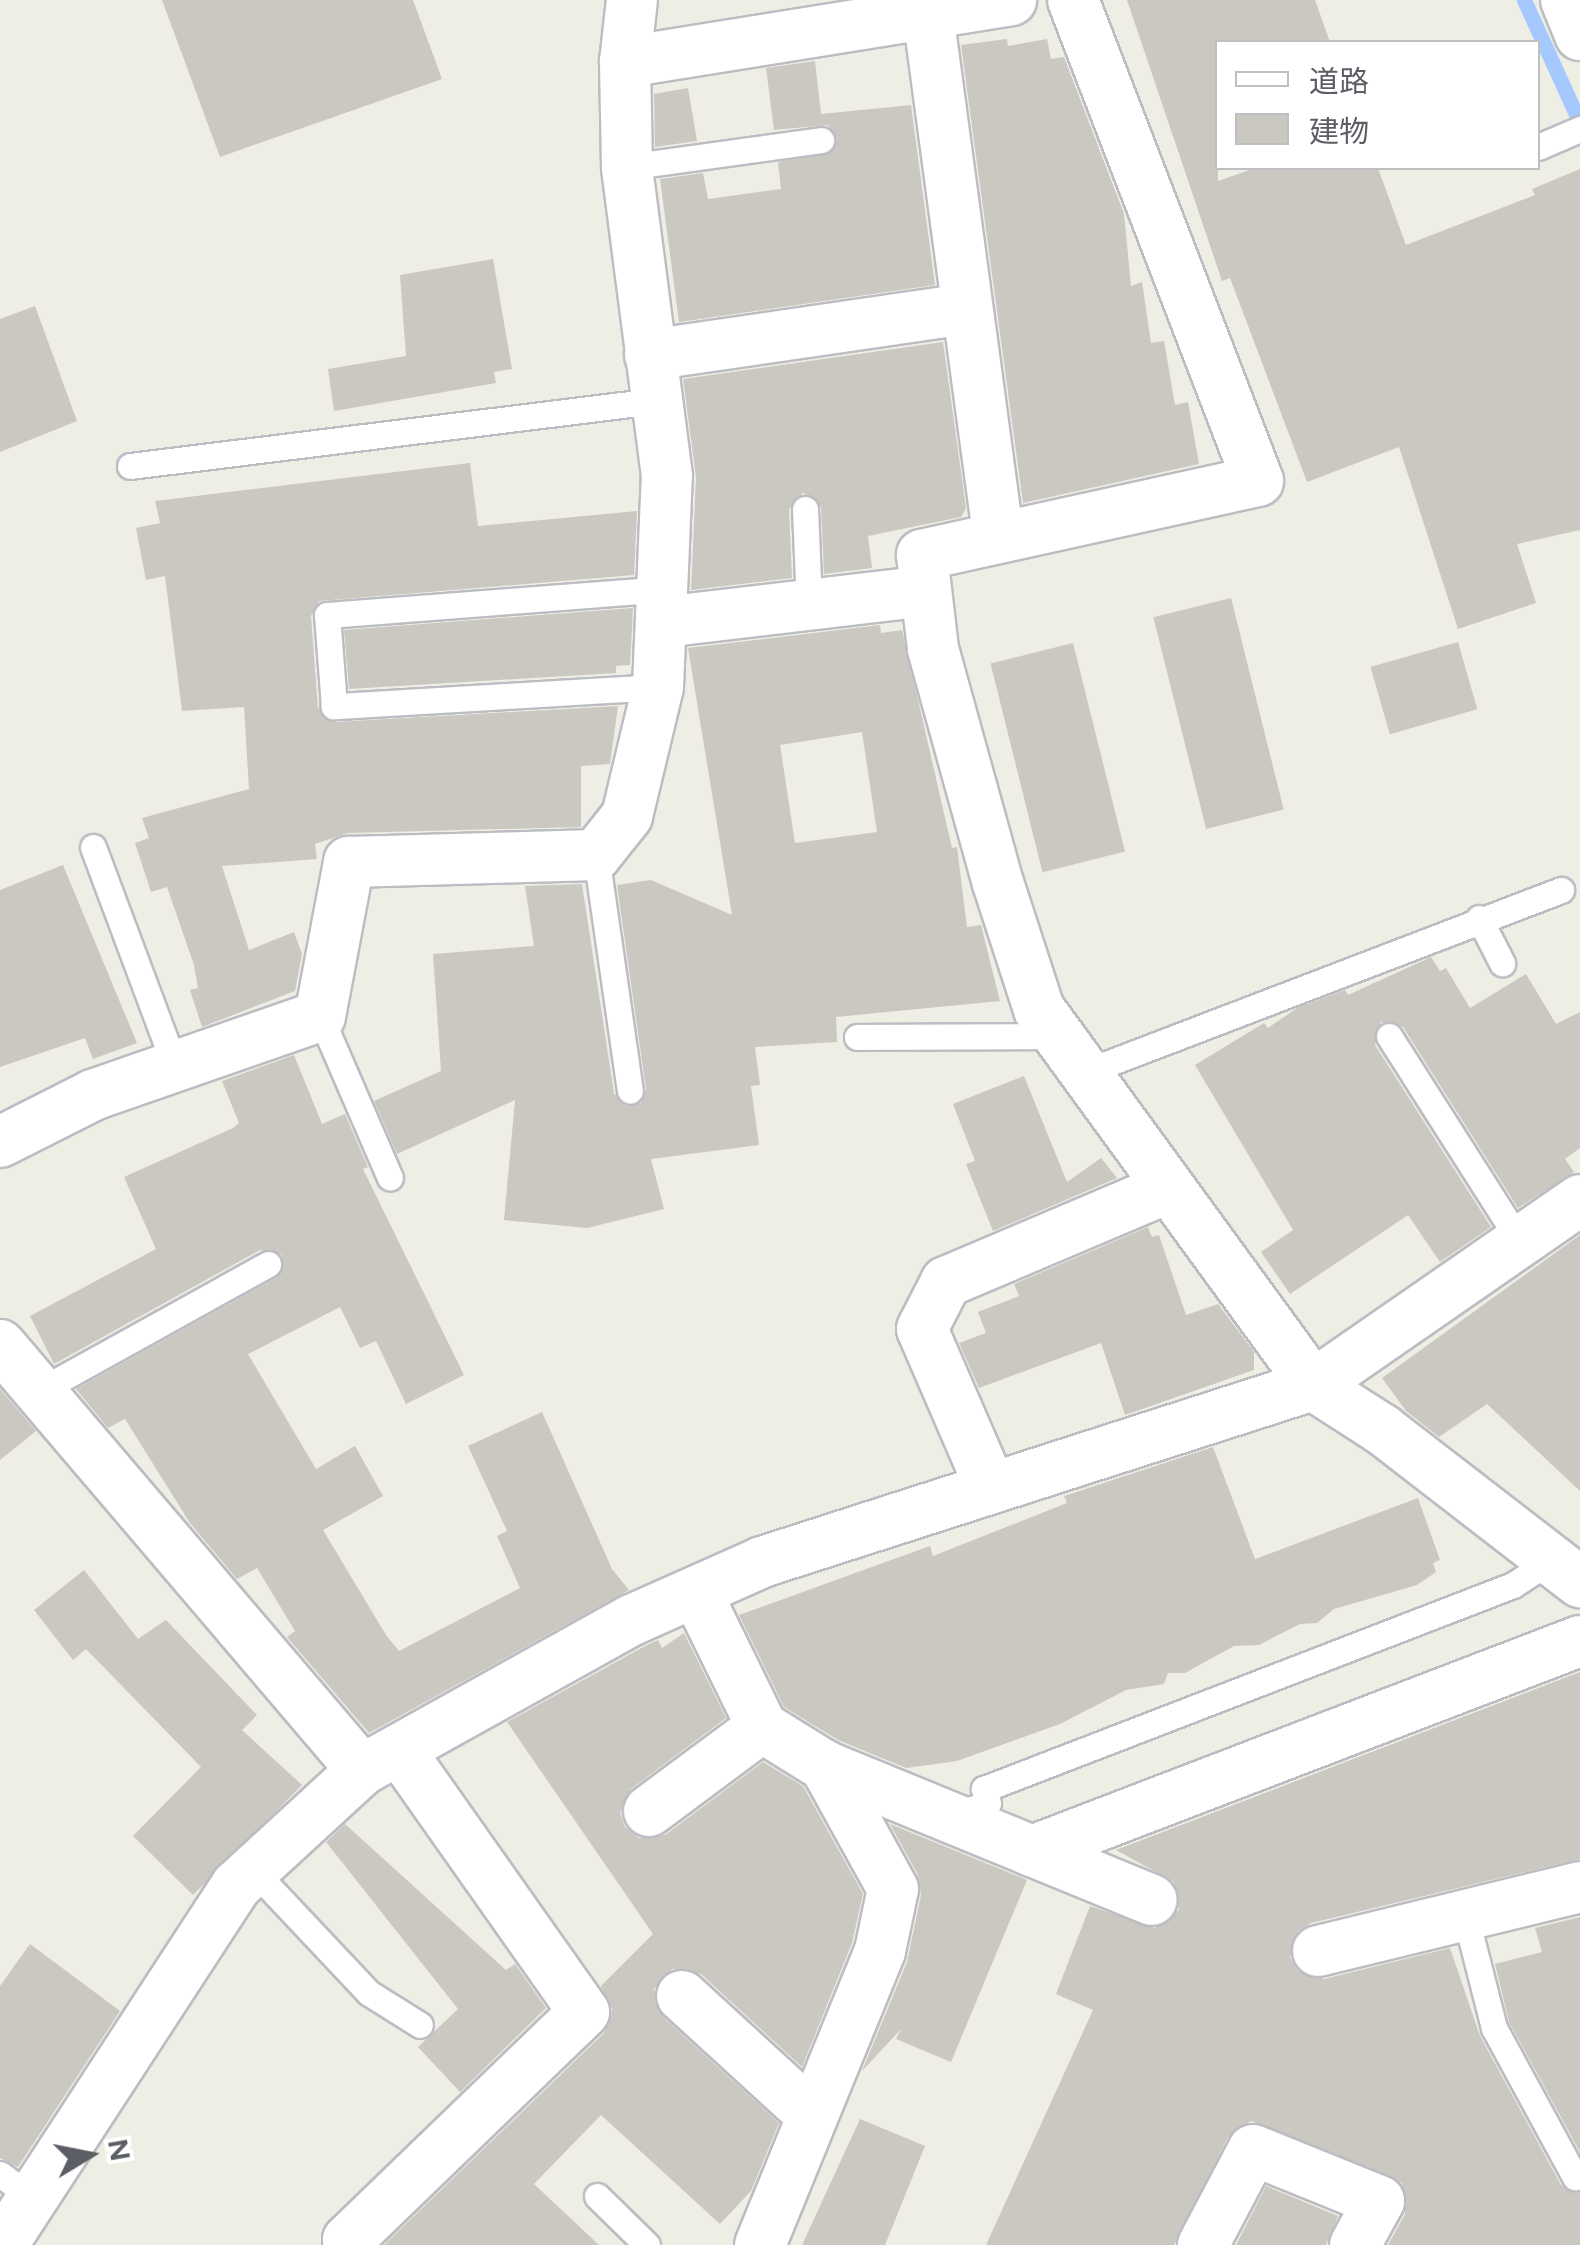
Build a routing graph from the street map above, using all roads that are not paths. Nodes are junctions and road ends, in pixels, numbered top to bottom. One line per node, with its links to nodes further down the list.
1 (632, 0): 5 (street)
2 (1011, 0): 4 (street)
3 (1072, 0): 14 (street)
4 (928, 14): 5 (street); 10 (street)
5 (624, 62): 9 (street)
6 (1580, 129): 8 (lane)
7 (822, 140): 9 (lane)
8 (1540, 146)
9 (627, 167): 11 (street)
10 (967, 308): 11 (street); 14 (street)
11 (652, 378): 12 (lane); 16 (street)
12 (130, 466)
13 (805, 509): 17 (lane)
14 (998, 534): 15 (street)
15 (925, 591): 17 (street); 27 (street)
16 (664, 605): 17 (street); 18 (street); 18 (lane)
17 (809, 605)
18 (658, 687): 20 (street)
19 (93, 847): 28 (lane)
20 (596, 854): 24 (street); 29 (lane)
21 (1561, 890): 22 (lane)
22 (1479, 918): 23 (lane); 27 (lane)
23 (1502, 962)
24 (320, 1016): 28 (street); 31 (lane)
25 (1389, 1036): 34 (lane)
26 (857, 1037): 27 (lane)
27 (1070, 1055): 32 (street)
28 (175, 1066): 30 (street)
29 (630, 1091)
30 (0, 1142)
31 (390, 1178)
32 (1167, 1188): 37 (street); 39 (street)
33 (1580, 1200): 34 (street)
34 (1519, 1240): 37 (street)
35 (268, 1264): 38 (lane)
36 (0, 1345): 38 (street)
37 (1313, 1386): 39 (street); 40 (street)
38 (39, 1392): 44 (street)
39 (990, 1486): 41 (street)
40 (1570, 1557): 47 (lane)
41 (696, 1592): 43 (street); 44 (street)
42 (1580, 1641): 48 (street)
43 (762, 1727): 45 (street); 46 (street)
44 (380, 1760): 49 (street); 61 (street)
45 (825, 1766): 47 (street); 56 (street)
46 (649, 1811)
47 (948, 1817): 48 (street)
48 (1032, 1851): 51 (street)
49 (253, 1870): 55 (lane); 58 (street)
50 (1580, 1888): 52 (street)
51 (1152, 1900)
52 (1466, 1918): 53 (street); 57 (lane)
53 (1318, 1951)
54 (682, 1996): 56 (street)
55 (420, 2025)
56 (812, 2115): 63 (street)
57 (1574, 2177)
58 (16, 2186): 60 (street)
59 (597, 2196): 62 (lane)
60 (2, 2245)
61 (353, 2245)
62 (647, 2245)
63 (760, 2245)
64 (1203, 2245): 65 (street)
65 (1355, 2245)

